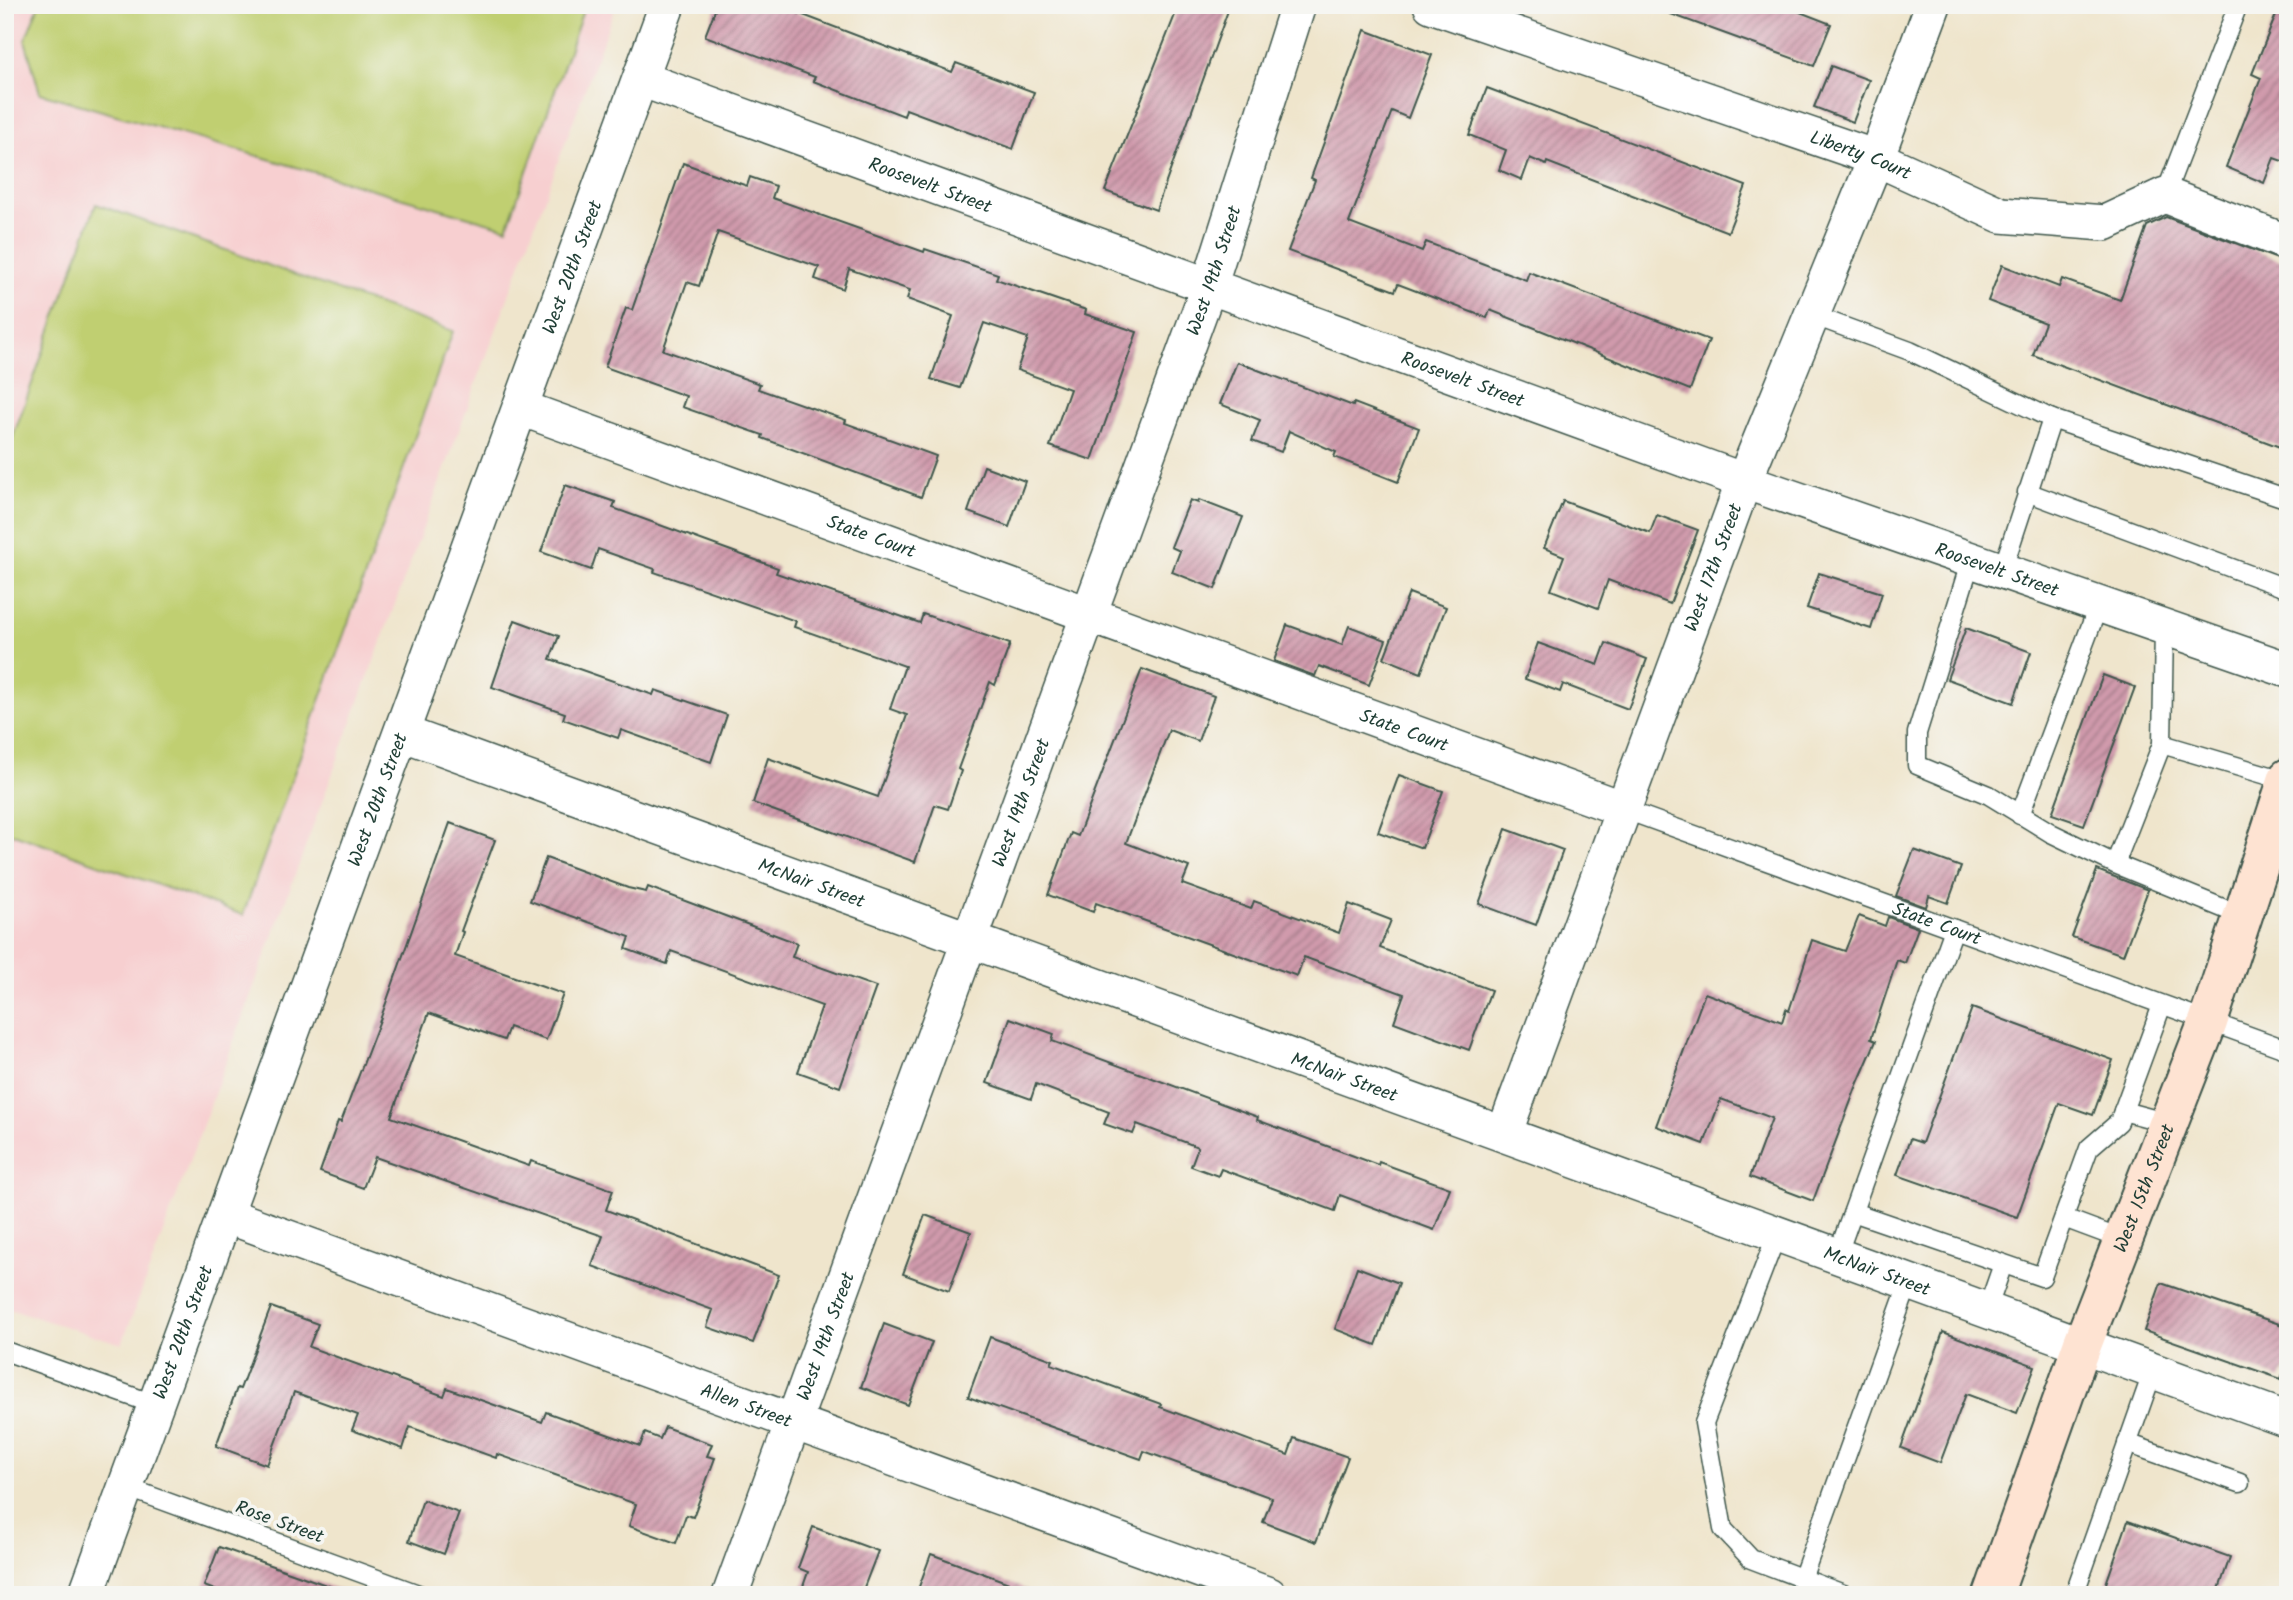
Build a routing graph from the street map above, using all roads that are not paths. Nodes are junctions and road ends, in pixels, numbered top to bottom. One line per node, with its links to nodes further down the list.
1 (667, 5): 6 (street, West 20th Street)
2 (1298, 5): 10 (street, West 19th Street)
3 (1431, 5): 7 (street, Liberty Court)
4 (1933, 5): 7 (street, West 17th Street)
5 (2238, 5): 8 (lane)
6 (641, 79): 10 (street, Roosevelt Street); 12 (street, West 20th Street)
7 (1876, 158): 8 (street, Liberty Court); 11 (street, West 17th Street)
8 (2165, 195): 9 (street)
9 (2288, 243)
10 (1209, 286): 14 (street, Roosevelt Street); 20 (street, West 19th Street)
11 (1812, 315): 13 (lane); 14 (street, West 17th Street)
12 (521, 408): 20 (street, State Court); 23 (street, West 20th Street)
13 (2052, 419): 15 (lane); 16 (lane)
14 (1744, 481): 17 (street, Roosevelt Street); 26 (street, West 17th Street)
15 (2027, 492): 17 (lane); 18 (lane)
16 (2288, 499)
17 (1986, 565): 19 (street, Roosevelt Street); 27 (lane)
18 (2288, 589)
19 (2099, 604): 21 (street, Roosevelt Street); 27 (lane)
20 (1088, 614): 26 (street, State Court); 31 (street, West 19th Street)
21 (2164, 627): 22 (street, Roosevelt Street); 24 (lane)
22 (2288, 670)
23 (402, 733): 31 (street, McNair Street); 39 (street, West 20th Street)
24 (2162, 744): 25 (lane); 28 (lane)
25 (2287, 779): 29 (main road, West 15th Street)
26 (1623, 809): 30 (lane, State Court); 37 (street, West 17th Street)
27 (2020, 815): 28 (lane)
28 (2115, 864): 29 (lane)
29 (2242, 916): 33 (main road, West 15th Street)
30 (1954, 929): 32 (lane, State Court); 38 (lane)
31 (970, 940): 37 (street, McNair Street); 52 (street, West 19th Street)
32 (2162, 1005): 33 (lane, State Court); 35 (lane)
33 (2208, 1022): 34 (lane, State Court); 36 (main road, West 15th Street)
34 (2288, 1050)
35 (2123, 1111): 36 (lane); 40 (lane)
36 (2168, 1123): 42 (main road, West 15th Street)
37 (1504, 1134): 41 (street, McNair Street)
38 (1853, 1212): 43 (lane); 44 (lane)
39 (225, 1215): 50 (street, West 20th Street); 52 (street, Allen Street)
40 (2064, 1218): 42 (lane); 44 (lane)
41 (1777, 1234): 43 (street, McNair Street); 56 (lane)
42 (2123, 1240): 47 (main road, West 15th Street)
43 (1838, 1256): 45 (street, McNair Street)
44 (2003, 1264): 46 (lane)
45 (1909, 1282): 46 (street, McNair Street); 56 (lane)
46 (1987, 1310): 47 (street, McNair Street)
47 (2082, 1345): 49 (street, McNair Street); 62 (main road, West 15th Street)
48 (5, 1351): 50 (lane)
49 (2153, 1371): 51 (street, McNair Street); 53 (lane)
50 (156, 1405): 55 (street, West 20th Street)
51 (2288, 1420)
52 (793, 1422): 59 (street, West 19th Street); 60 (street, Allen Street)
53 (2127, 1443): 54 (lane); 63 (lane)
54 (2240, 1483)
55 (126, 1487): 57 (street, West 20th Street); 58 (lane, Rose Street)
56 (1802, 1579): 61 (lane)
57 (86, 1595)
58 (421, 1595)
59 (730, 1595)
60 (1269, 1595)
61 (1846, 1595)
62 (1993, 1595)
63 (2074, 1595)

